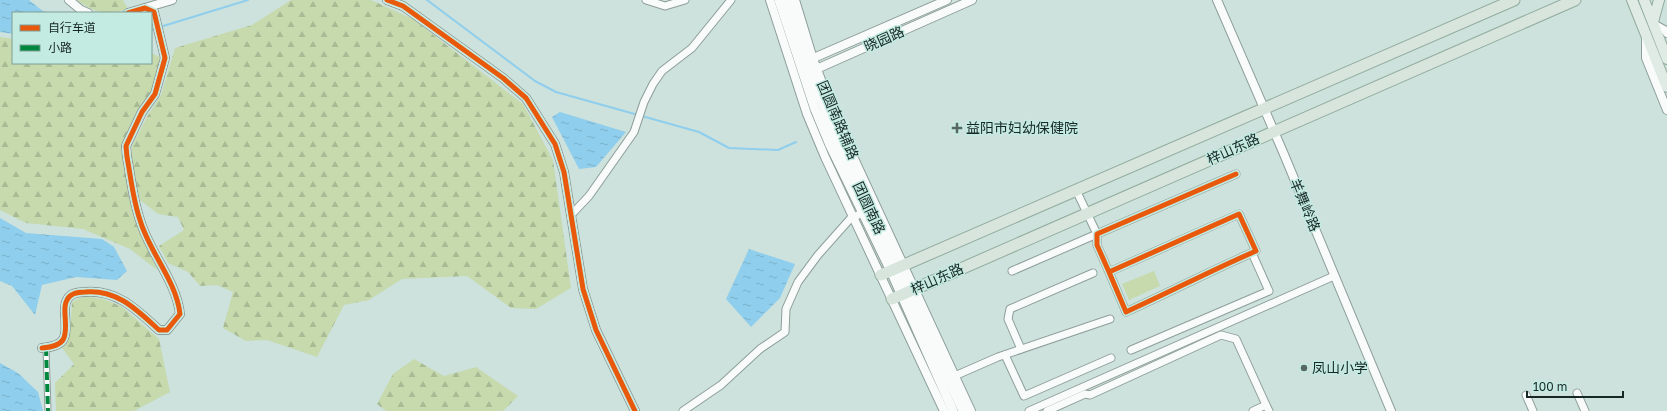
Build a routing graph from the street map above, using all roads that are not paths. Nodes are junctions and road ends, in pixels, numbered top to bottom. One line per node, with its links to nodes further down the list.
1 (69, 0): 21 (street)
2 (151, 0): 20 (street)
3 (172, 0): 20 (street)
4 (387, 0): 38 (street)
5 (646, 0): 6 (street)
6 (685, 0)
7 (731, 0): 38 (street)
8 (770, 0): 27 (street, 团圆南路辅路)
9 (778, 0): 27 (main road, 团圆南路)
10 (787, 0): 27 (main road, 团圆南路)
11 (794, 0): 27 (street, 团圆南路辅路)
12 (947, 0): 27 (street, 晓园路)
13 (972, 0): 28 (street, 晓园路)
14 (1216, 0): 30 (street, 羊舞岭路)
15 (1514, 0): 30 (highway, 梓山东路)
16 (1575, 0): 33 (highway, 梓山东路)
17 (1632, 0): 25 (main road)
18 (1644, 0): 23 (main road)
19 (1660, 0): 23 (main road)
20 (144, 8): 22 (street); 49 (street)
21 (86, 12)
22 (131, 12)
23 (1653, 23): 24 (street); 26 (main road)
24 (1667, 33)
25 (1646, 36): 29 (main road); 31 (street)
26 (1667, 59)
27 (803, 63): 28 (main road, 团圆南路); 28 (street, 团圆南路辅路)
28 (806, 73): 32 (street, 团圆南路辅路); 34 (main road, 团圆南路); 39 (main road, 团圆南路)
29 (1667, 87)
30 (1264, 109): 33 (street, 羊舞岭路); 36 (highway, 梓山东路)
31 (1667, 110)
32 (838, 124): 34 (main road); 42 (street, 团圆南路辅路)
33 (1274, 132): 37 (highway, 梓山东路); 46 (street, 羊舞岭路)
34 (838, 143): 42 (main road, 团圆南路)
35 (1236, 174): 40 (street)
36 (1076, 190): 37 (street); 42 (highway, 梓山东路)
37 (1087, 213): 40 (street); 47 (highway, 梓山东路)
38 (571, 215): 59 (street)
39 (858, 215): 42 (main road, 团圆南路); 60 (street)
40 (1097, 234): 43 (street); 44 (street)
41 (1252, 253): 44 (street); 44 (street); 51 (street)
42 (893, 270): 47 (main road, 团圆南路); 47 (street, 团圆南路辅路)
43 (1012, 271)
44 (1109, 272)
45 (1093, 273): 50 (street)
46 (1334, 276): 65 (street); 68 (street, 羊舞岭路)
47 (904, 294): 54 (main road, 团圆南路); 61 (street, 团圆南路辅路); 62 (main road, 团圆南路)
48 (1110, 319): 50 (street)
49 (44, 348): 58 (street)
50 (1022, 349): 52 (street)
51 (1131, 350)
52 (1006, 355): 53 (street); 54 (street)
53 (1111, 358)
54 (951, 377): 63 (main road, 团圆南路); 64 (street)
55 (1577, 393): 70 (street)
56 (1526, 395): 69 (street)
57 (1267, 408): 66 (street); 67 (street)
58 (48, 411)
59 (635, 411)
60 (683, 411)
61 (944, 411)
62 (953, 411)
63 (963, 411)
64 (970, 411)
65 (1029, 411)
66 (1047, 411)
67 (1253, 411)
68 (1390, 411)
69 (1533, 411)
70 (1585, 411)

